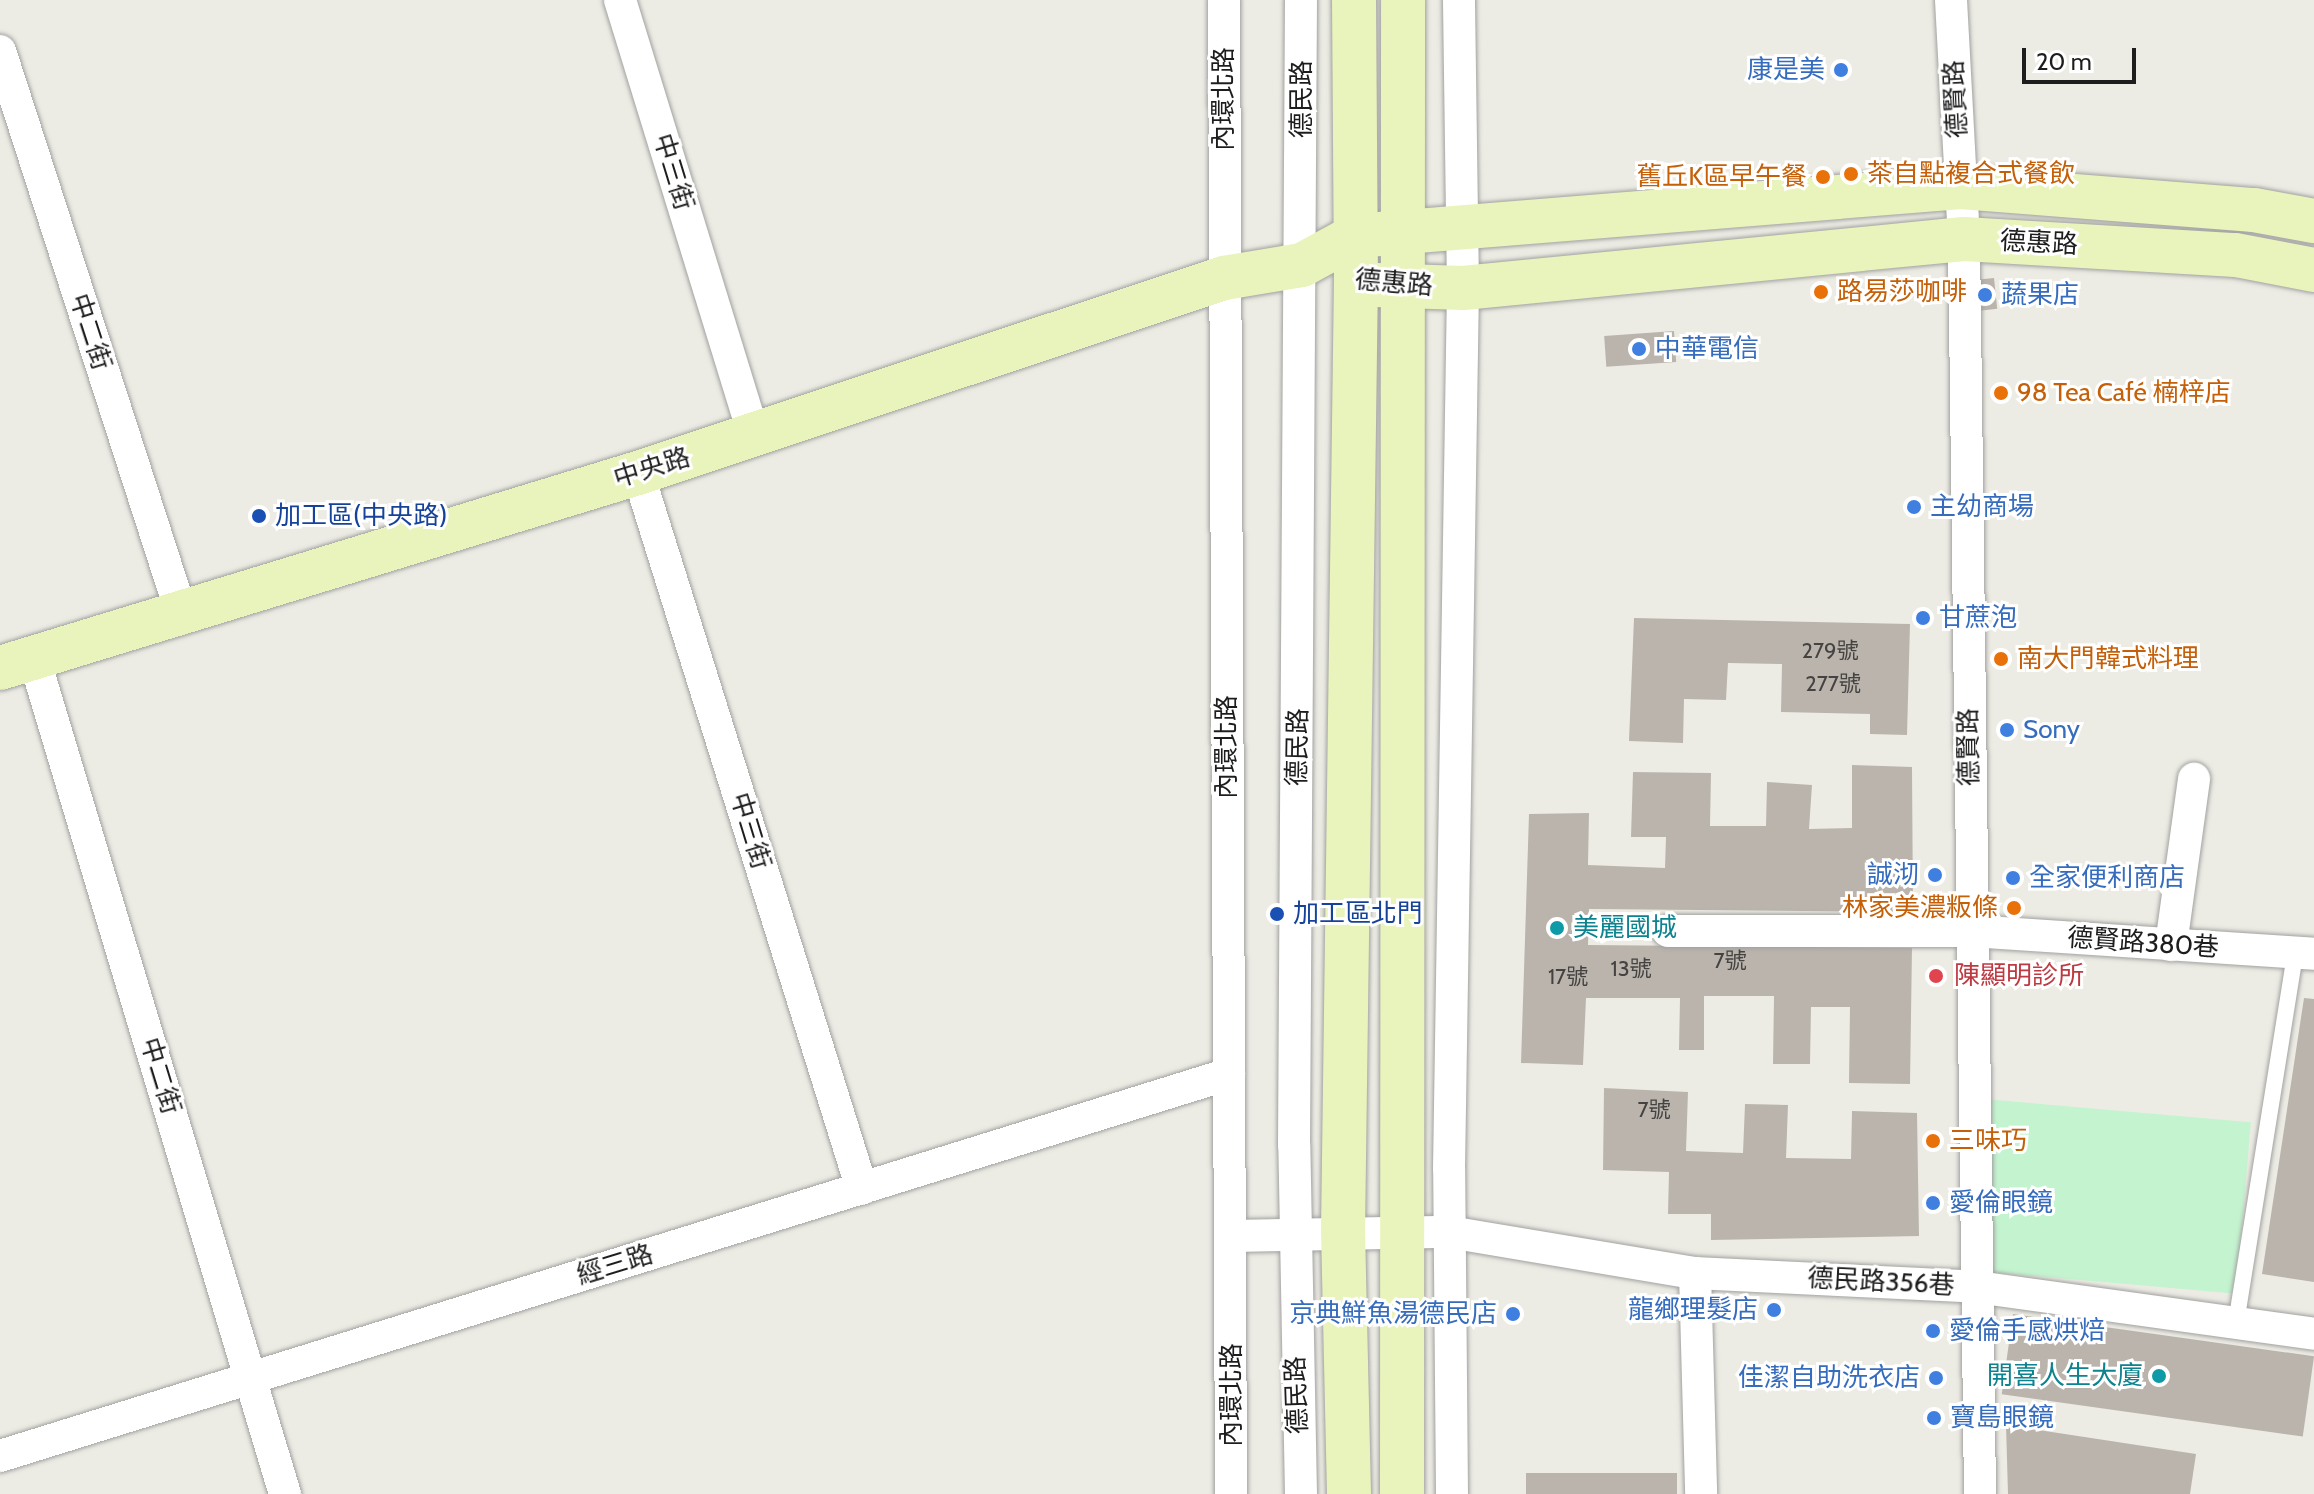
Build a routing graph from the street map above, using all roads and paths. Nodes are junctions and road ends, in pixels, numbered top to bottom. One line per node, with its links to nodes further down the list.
1 (620, 0): 21 (street, 中三街)
2 (1224, 0): 17 (street, 內環北路)
3 (1301, 0): 15 (street, 德民路)
4 (1354, 0): 13 (street, 德民路)
5 (1403, 0): 12 (street)
6 (1459, 0): 11 (street)
7 (1951, 0): 9 (street, 德賢路)
8 (0, 51): 23 (street, 中二街)
9 (1961, 187): 10 (street, 德惠路); 11 (street, 德惠路); 14 (street, 德賢路)
10 (2314, 221)
11 (1462, 229): 12 (street, 德惠路); 20 (street)
12 (1407, 231): 13 (street, 德惠路); 19 (street)
13 (1355, 236): 15 (street, 德惠路); 18 (street, 德民路)
14 (1964, 239): 16 (street, 德惠路); 20 (street, 德惠路); 27 (street, 德賢路)
15 (1302, 265): 17 (street, 中央路); 18 (street, 德惠路); 35 (street, 德民路)
16 (2314, 270)
17 (1224, 278): 21 (street, 中央路); 30 (street, 內環北路)
18 (1356, 283): 19 (street, 德惠路); 32 (street, 德民路)
19 (1405, 287): 20 (street, 德惠路); 33 (street)
20 (1463, 288): 34 (street)
21 (754, 436): 22 (street, 中央路)
22 (638, 473): 23 (street, 中央路); 31 (street, 中三街)
23 (181, 612): 24 (street, 中央路)
24 (17, 663): 41 (street, 中二街)
25 (2194, 779): 28 (street)
26 (1668, 931): 27 (street, 德賢路380巷)
27 (1971, 931): 28 (street, 德賢路380巷); 38 (street, 德賢路)
28 (2171, 945): 29 (street, 德賢路380巷)
29 (2304, 954): 39 (lane)
30 (1229, 1074): 31 (street, 經三路); 36 (street, 內環北路)
31 (862, 1189): 41 (street, 經三路)
32 (1343, 1232): 33 (street, 德民路356巷); 35 (street, 德民路356巷); 46 (street, 德民路)
33 (1399, 1232): 34 (street, 德民路356巷); 47 (street)
34 (1449, 1232): 37 (street, 德民路356巷); 48 (street)
35 (1294, 1234): 36 (street, 德民路356巷); 45 (street, 德民路)
36 (1232, 1236): 44 (street, 內環北路)
37 (1695, 1273): 38 (street, 德民路356巷); 49 (street)
38 (1977, 1287): 39 (street, 德民路356巷); 50 (street, 德賢路)
39 (2236, 1323): 40 (street, 德民路356巷)
40 (2314, 1334)
41 (250, 1379): 42 (street, 經三路); 43 (street, 中二街)
42 (0, 1456)
43 (285, 1494)
44 (1231, 1494)
45 (1301, 1494)
46 (1349, 1494)
47 (1402, 1494)
48 (1452, 1494)
49 (1701, 1494)
50 (1980, 1494)

